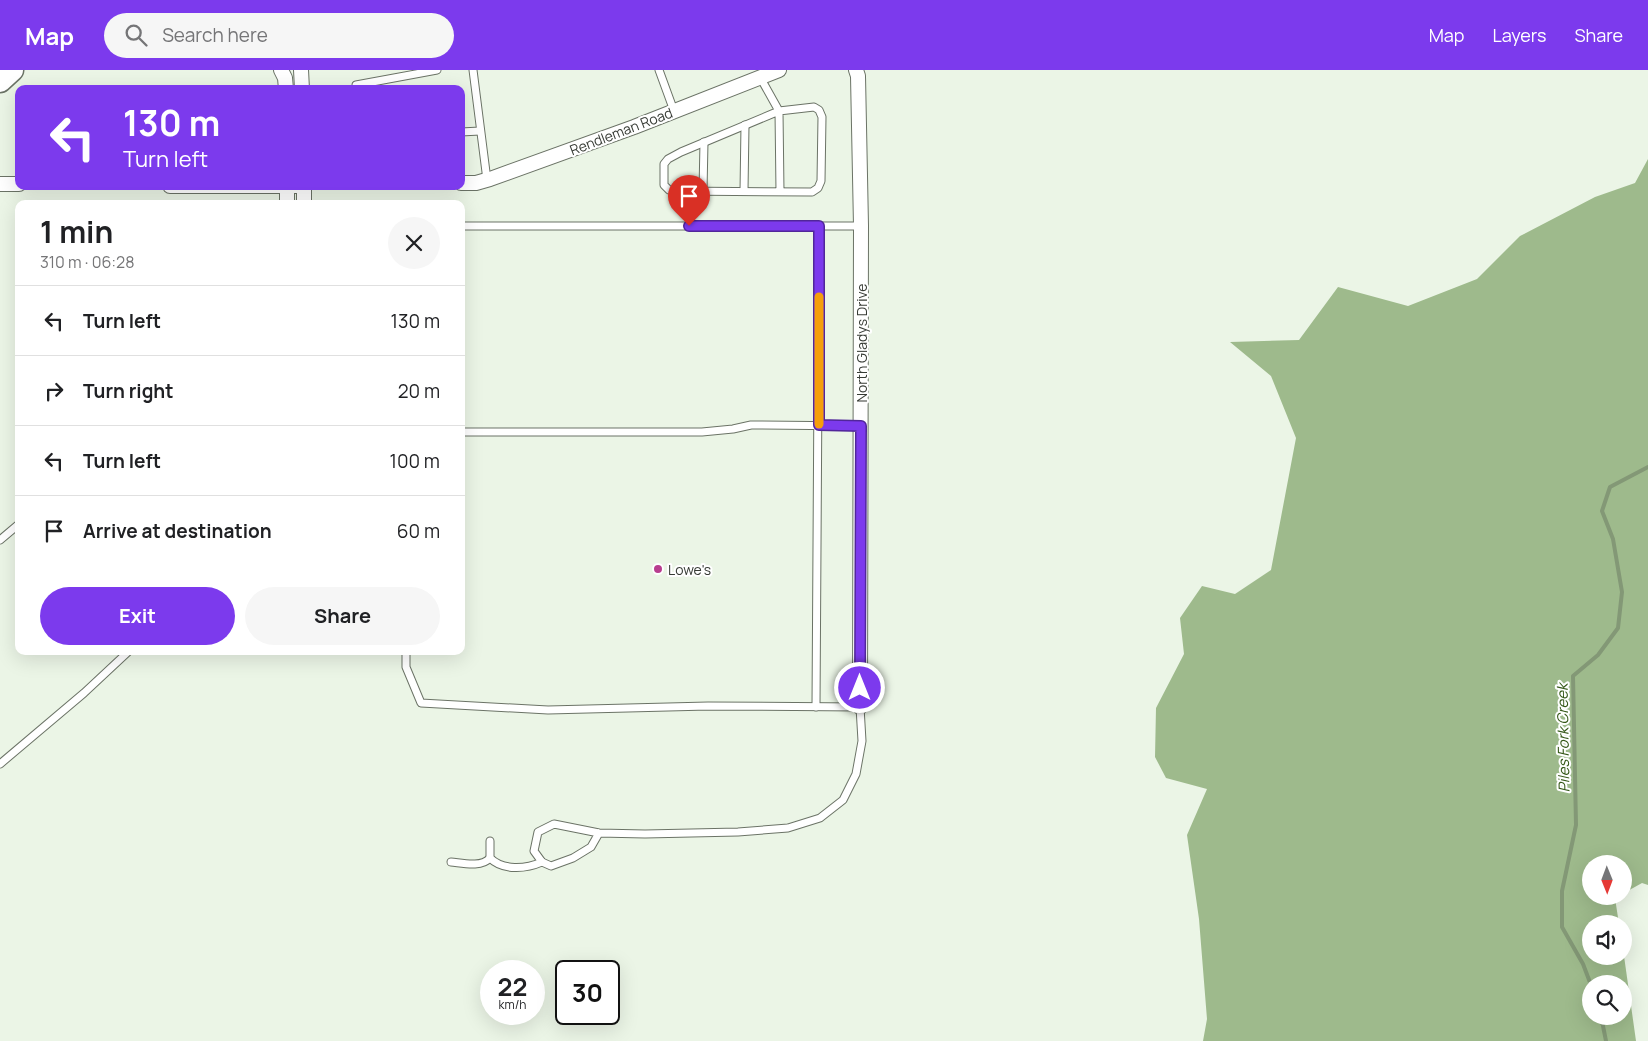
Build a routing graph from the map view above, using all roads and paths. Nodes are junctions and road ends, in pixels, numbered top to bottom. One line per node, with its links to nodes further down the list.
1 (12, 70): 10 (highway)
2 (281, 70): 11 (street)
3 (301, 70): 12 (street)
4 (437, 70): 13 (lane)
5 (473, 70): 17 (lane)
6 (659, 70): 15 (lane)
7 (779, 70): 9 (street, Rendleman Road)
8 (856, 70): 29 (street, North Gladys Drive)
9 (760, 77): 14 (lane); 15 (street, Rendleman Road)
10 (0, 81)
11 (286, 85)
12 (302, 85)
13 (356, 85)
14 (779, 110): 16 (lane); 26 (lane); 26 (lane)
15 (674, 111): 20 (street, Rendleman Road)
16 (745, 125): 19 (lane); 25 (lane)
17 (480, 131): 18 (lane); 20 (lane)
18 (465, 132)
19 (704, 142): 24 (lane); 24 (lane)
20 (486, 180): 21 (street, Rendleman Road)
21 (465, 183)
22 (0, 184): 23 (street)
23 (15, 184)
24 (703, 191): 25 (lane)
25 (744, 192): 26 (lane)
26 (780, 192)
27 (465, 226): 28 (lane)
28 (819, 226): 29 (lane); 30 (lane)
29 (861, 226): 31 (street, North Gladys Drive)
30 (819, 425): 31 (lane); 32 (lane); 37 (lane)
31 (861, 426): 38 (street, North Gladys Drive)
32 (465, 432)
33 (15, 527): 34 (lane)
34 (0, 540)
35 (126, 655): 39 (lane)
36 (406, 655): 37 (lane)
37 (816, 707): 38 (lane)
38 (860, 707): 40 (lane)
39 (0, 764)
40 (599, 833): 44 (lane); 44 (lane)
41 (490, 841): 42 (lane)
42 (490, 858): 43 (lane); 44 (lane)
43 (451, 862)
44 (542, 862)

